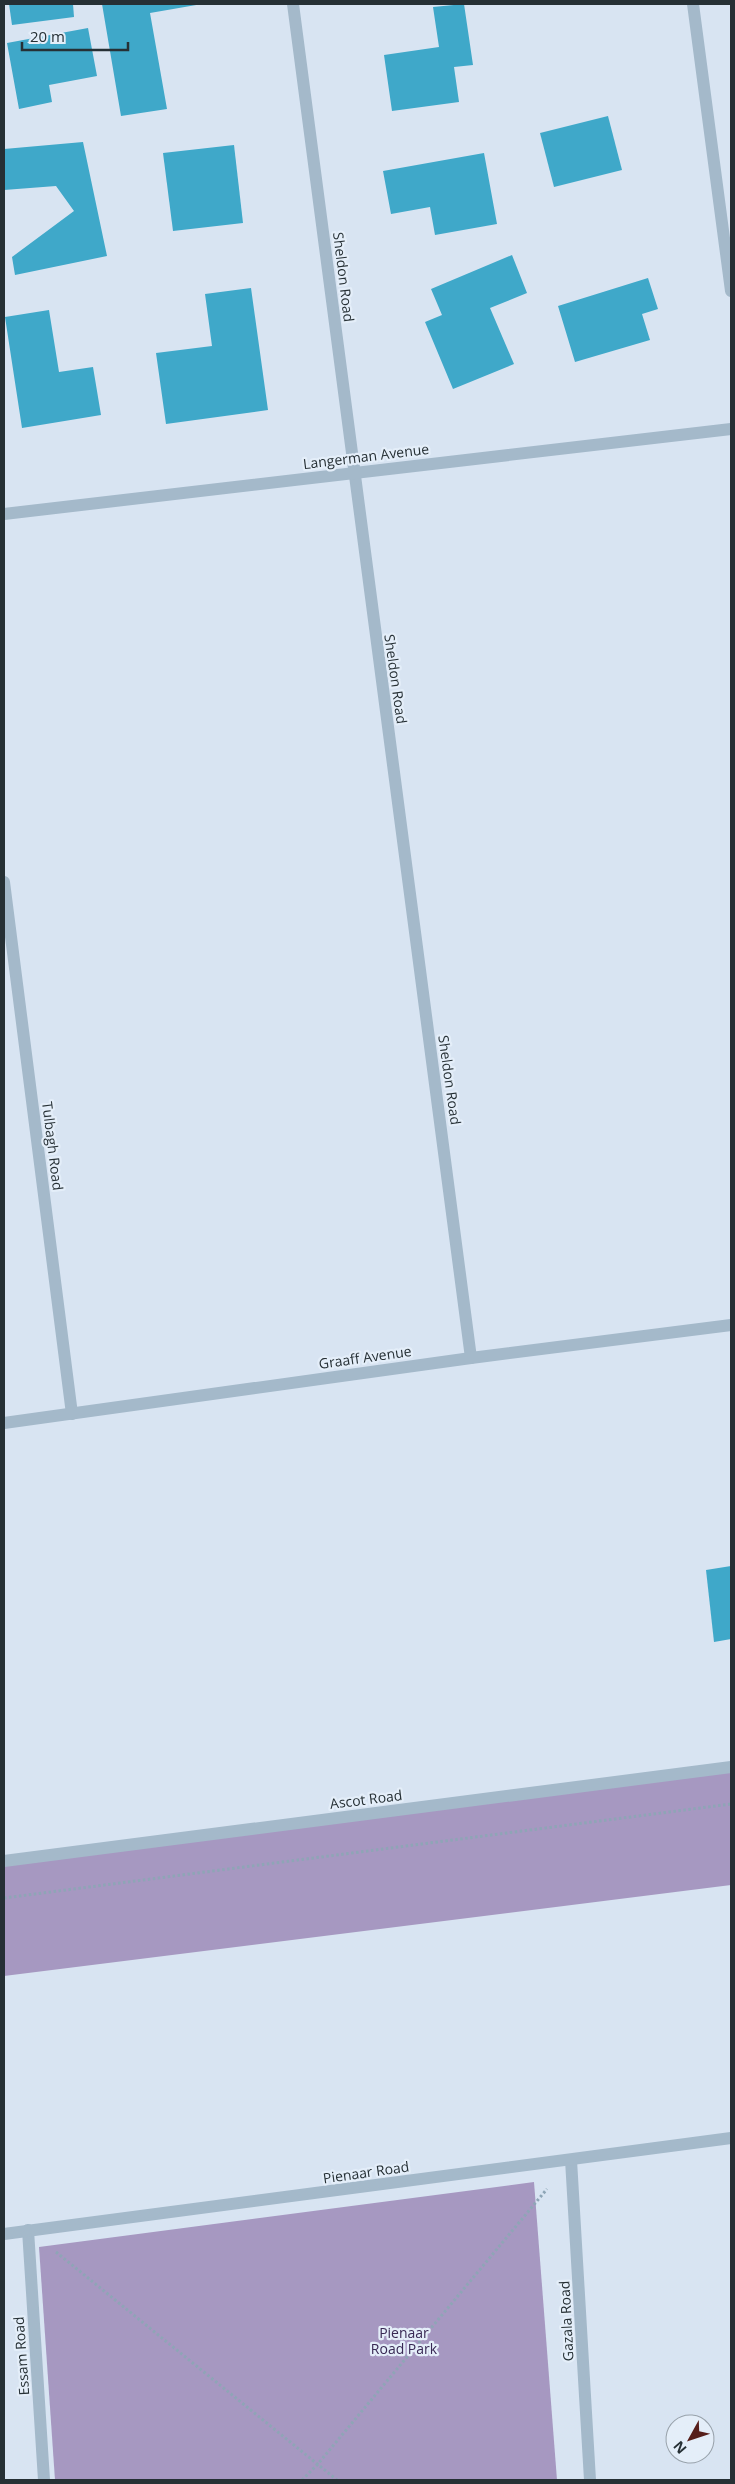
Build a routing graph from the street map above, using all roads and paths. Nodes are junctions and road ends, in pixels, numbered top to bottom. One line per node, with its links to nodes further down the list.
1 (293, 4): 5 (street, Sheldon Road)
2 (694, 4): 3 (street)
3 (731, 291)
4 (731, 429): 5 (street, Langerman Avenue)
5 (354, 473): 6 (street, Langerman Avenue); 9 (street, Sheldon Road)
6 (4, 514)
7 (4, 882): 10 (street, Tulbagh Road)
8 (731, 1325): 9 (street, Graaff Avenue)
9 (471, 1358): 10 (street, Graaff Avenue)
10 (72, 1414): 11 (street, Graaff Avenue)
11 (4, 1423)
12 (731, 1767): 14 (street, Ascot Road)
13 (731, 1804): 15 (path)
14 (4, 1861)
15 (4, 1898)
16 (731, 2138): 17 (street, Pienaar Road)
17 (571, 2160): 18 (street, Pienaar Road); 20 (path); 24 (street, Gazala Road)
18 (28, 2230): 19 (street, Pienaar Road); 20 (path); 21 (street, Essam Road)
19 (4, 2234)
20 (317, 2465): 22 (path); 23 (path)
21 (44, 2480)
22 (302, 2480)
23 (337, 2480)
24 (590, 2480)

